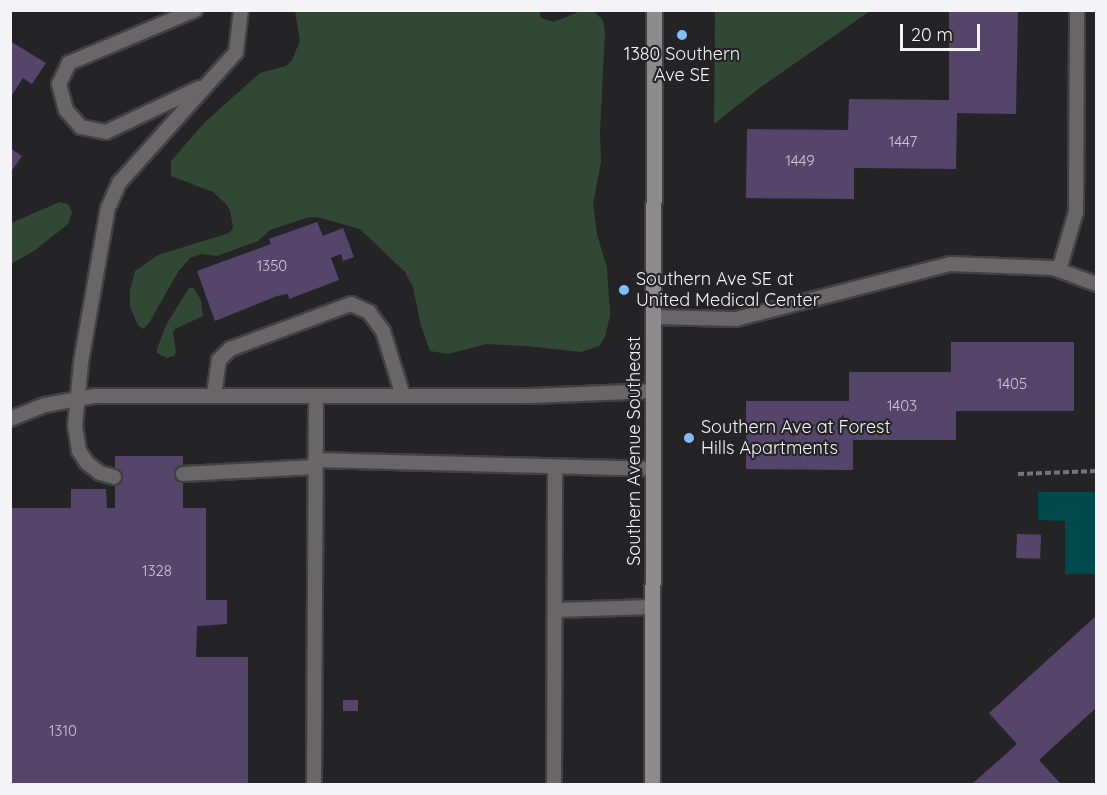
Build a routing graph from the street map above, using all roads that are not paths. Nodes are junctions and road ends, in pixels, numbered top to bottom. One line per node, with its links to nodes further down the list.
1 (195, 10): 5 (lane)
2 (241, 10): 5 (lane)
3 (654, 10): 8 (main road, Southern Avenue Southeast)
4 (1077, 10): 6 (lane)
5 (206, 84): 13 (lane)
6 (1059, 270): 7 (lane); 8 (lane)
7 (1096, 284)
8 (654, 317): 9 (main road, Southern Avenue Southeast)
9 (653, 392): 12 (lane); 17 (main road, Southern Avenue Southeast)
10 (214, 395): 11 (lane); 12 (lane); 13 (lane)
11 (316, 396): 12 (lane); 15 (lane)
12 (403, 396)
13 (77, 399): 14 (lane); 19 (lane)
14 (10, 419)
15 (315, 464): 16 (lane); 18 (lane); 22 (lane)
16 (555, 468): 17 (lane); 21 (lane)
17 (653, 469): 20 (main road, Southern Avenue Southeast)
18 (183, 474)
19 (114, 477)
20 (652, 607): 21 (lane); 24 (main road, Southern Avenue Southeast)
21 (556, 610): 23 (lane)
22 (314, 784)
23 (554, 784)
24 (652, 784)

